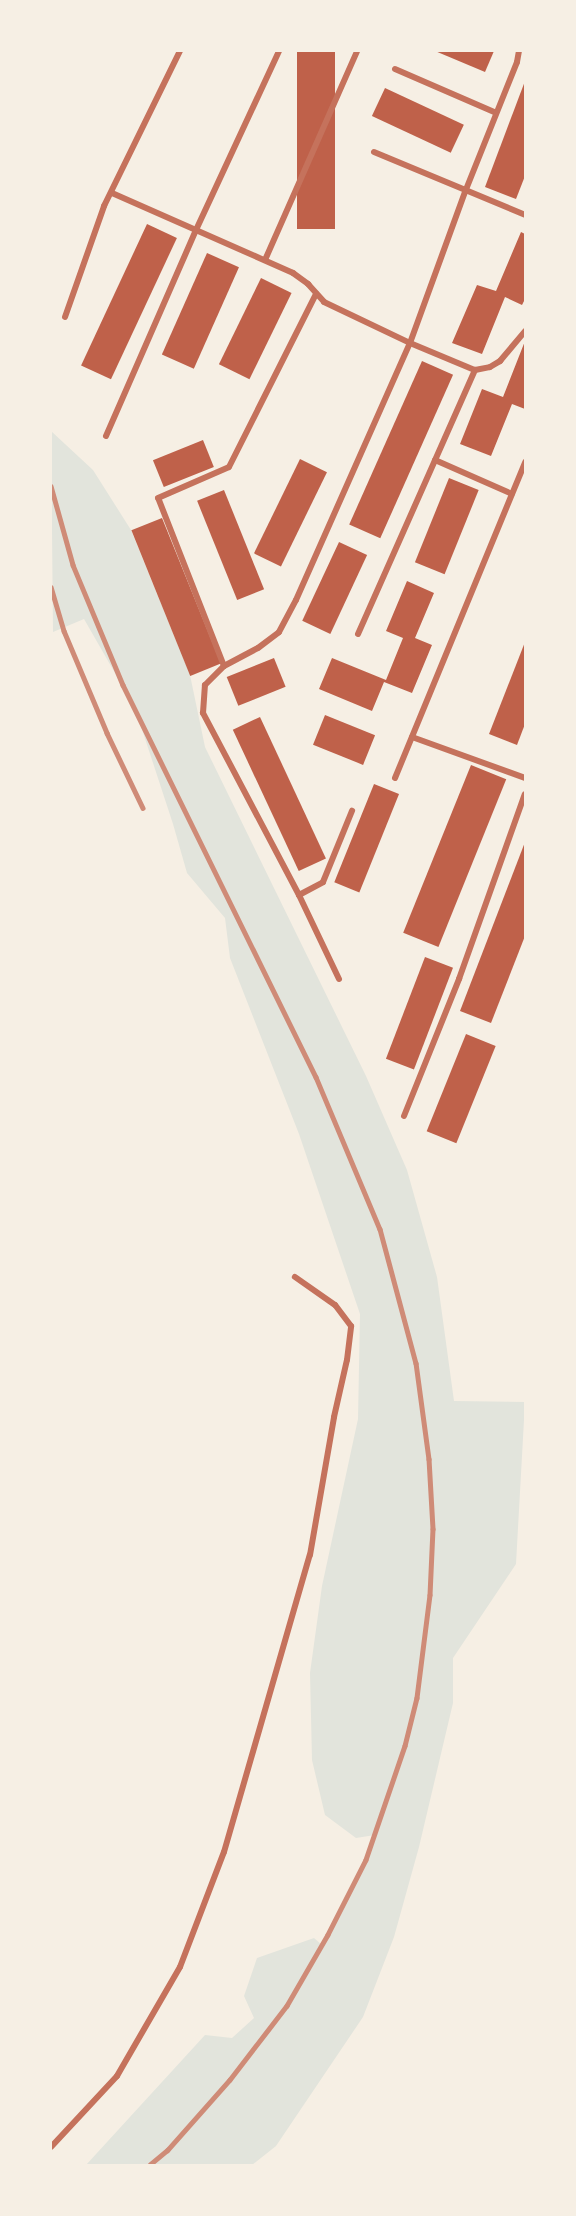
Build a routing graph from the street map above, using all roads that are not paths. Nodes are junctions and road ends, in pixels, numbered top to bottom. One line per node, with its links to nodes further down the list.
1 (180, 51): 9 (street)
2 (279, 51): 11 (street)
3 (357, 51): 12 (street)
4 (519, 51): 6 (street)
5 (395, 69): 6 (street)
6 (496, 113): 8 (street)
7 (374, 152): 8 (street)
8 (465, 192): 10 (street); 16 (street)
9 (112, 193): 11 (street); 14 (street)
10 (525, 215)
11 (196, 230): 12 (street); 18 (street)
12 (265, 260): 13 (street)
13 (316, 294): 16 (street); 23 (street)
14 (65, 317)
15 (525, 331): 17 (street)
16 (410, 343): 17 (street); 23 (street)
17 (475, 370): 19 (street)
18 (106, 436)
19 (435, 460): 21 (street); 22 (street)
20 (525, 462): 21 (street)
21 (512, 494): 24 (street)
22 (358, 634)
23 (224, 666): 29 (street)
24 (412, 737): 25 (street); 26 (street)
25 (395, 778)
26 (525, 778)
27 (525, 794): 31 (street)
28 (352, 811): 29 (street)
29 (299, 895): 30 (street)
30 (339, 979)
31 (404, 1116)
32 (295, 1277): 33 (street)
33 (51, 2147)

